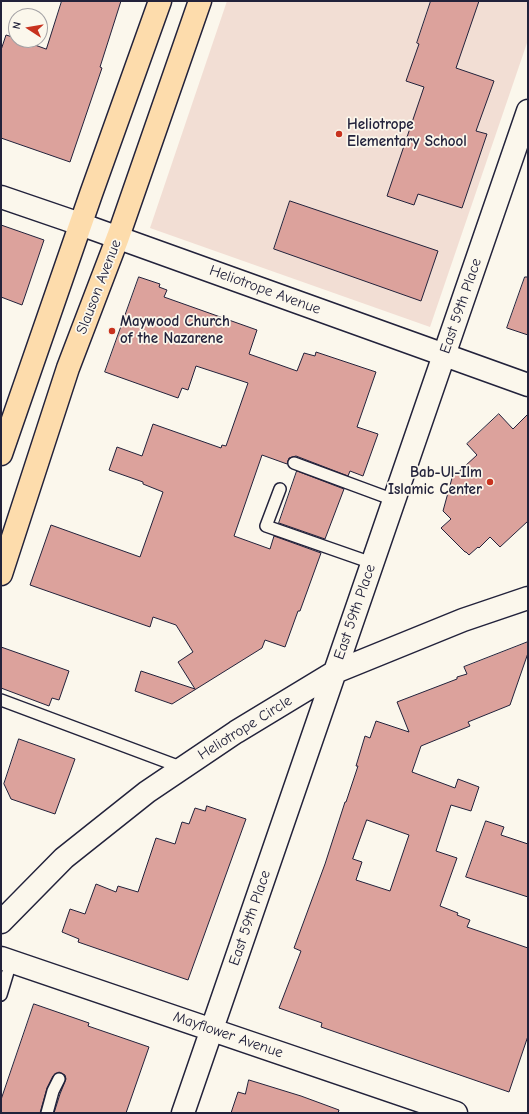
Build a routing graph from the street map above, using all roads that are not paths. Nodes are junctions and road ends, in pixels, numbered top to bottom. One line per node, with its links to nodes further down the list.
1 (160, 1): 5 (main road)
2 (200, 1): 6 (main road, Slauson Avenue)
3 (528, 111): 7 (street, East 59th Place)
4 (1, 197): 5 (street, Heliotrope Avenue)
5 (80, 224): 6 (street, Heliotrope Avenue); 9 (main road)
6 (118, 237): 7 (street, Heliotrope Avenue); 14 (main road, Slauson Avenue)
7 (444, 355): 8 (street, Heliotrope Avenue); 12 (street, East 59th Place)
8 (528, 385)
9 (1, 454)
10 (294, 463): 12 (lane)
11 (280, 489): 13 (lane)
12 (394, 500): 13 (street, East 59th Place)
13 (372, 563): 16 (street, East 59th Place)
14 (1, 574)
15 (528, 598): 16 (street, Heliotrope Circle)
16 (335, 672): 18 (street, Heliotrope Circle); 22 (street, East 59th Place)
17 (1, 700): 18 (lane)
18 (183, 768): 19 (street, Heliotrope Circle)
19 (1, 922)
20 (6, 960): 21 (lane); 22 (street, Mayflower Avenue)
21 (1, 995)
22 (212, 1030): 25 (street, East 59th Place); 26 (street, Mayflower Avenue)
23 (59, 1079): 24 (lane)
24 (47, 1113)
25 (183, 1113)
26 (456, 1113)

